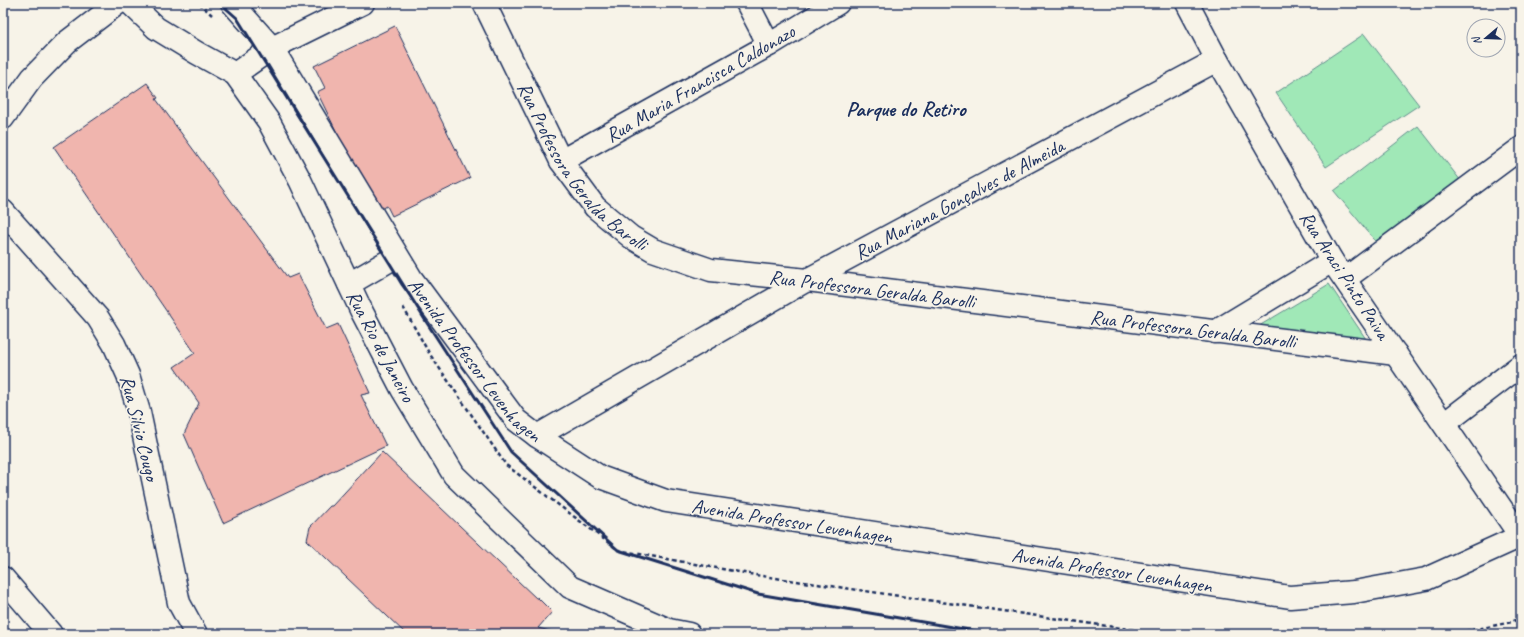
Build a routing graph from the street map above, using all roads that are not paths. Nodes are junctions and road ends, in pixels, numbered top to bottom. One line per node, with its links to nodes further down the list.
1 (118, 3): 13 (street)
2 (130, 3): 12 (street, Rua Rio de Janeiro)
3 (232, 3): 10 (street, Avenida Professor Levenhagen)
4 (363, 3): 10 (street)
5 (484, 3): 15 (street, Rua Professora Geralda Barolli)
6 (746, 3): 9 (street)
7 (838, 3): 9 (street, Rua Maria Francisca Caldonazo)
8 (1187, 3): 11 (street, Rua Araci Pinto Paiva)
9 (769, 45): 15 (street, Rua Maria Francisca Caldonazo)
10 (272, 48): 12 (street); 17 (street, Avenida Professor Levenhagen)
11 (1217, 60): 18 (street, Rua Araci Pinto Paiva); 20 (street, Rua Mariana Gonçalves de Almeida)
12 (235, 74): 21 (street, Rua Rio de Janeiro)
13 (3, 118)
14 (1521, 148): 19 (street)
15 (561, 161): 20 (street, Rua Professora Geralda Barolli)
16 (3, 211): 30 (street, Rua Silvio Cougo)
17 (397, 256): 21 (street); 26 (street, Avenida Professor Levenhagen)
18 (1332, 261): 19 (street, Rua Araci Pinto Paiva); 22 (street)
19 (1345, 279): 23 (street, Rua Araci Pinto Paiva)
20 (807, 280): 22 (street, Rua Professora Geralda Barolli); 26 (street, Rua Mariana Gonçalves de Almeida)
21 (349, 284): 31 (street, Rua Rio de Janeiro)
22 (1215, 332): 23 (street, Rua Professora Geralda Barolli)
23 (1396, 354): 25 (street, Rua Araci Pinto Paiva)
24 (1521, 365): 25 (street)
25 (1444, 424): 27 (street, Rua Araci Pinto Paiva)
26 (537, 436): 27 (street, Avenida Professor Levenhagen)
27 (1521, 537)
28 (3, 578): 29 (street)
29 (51, 634)
30 (196, 634)
31 (689, 634)

